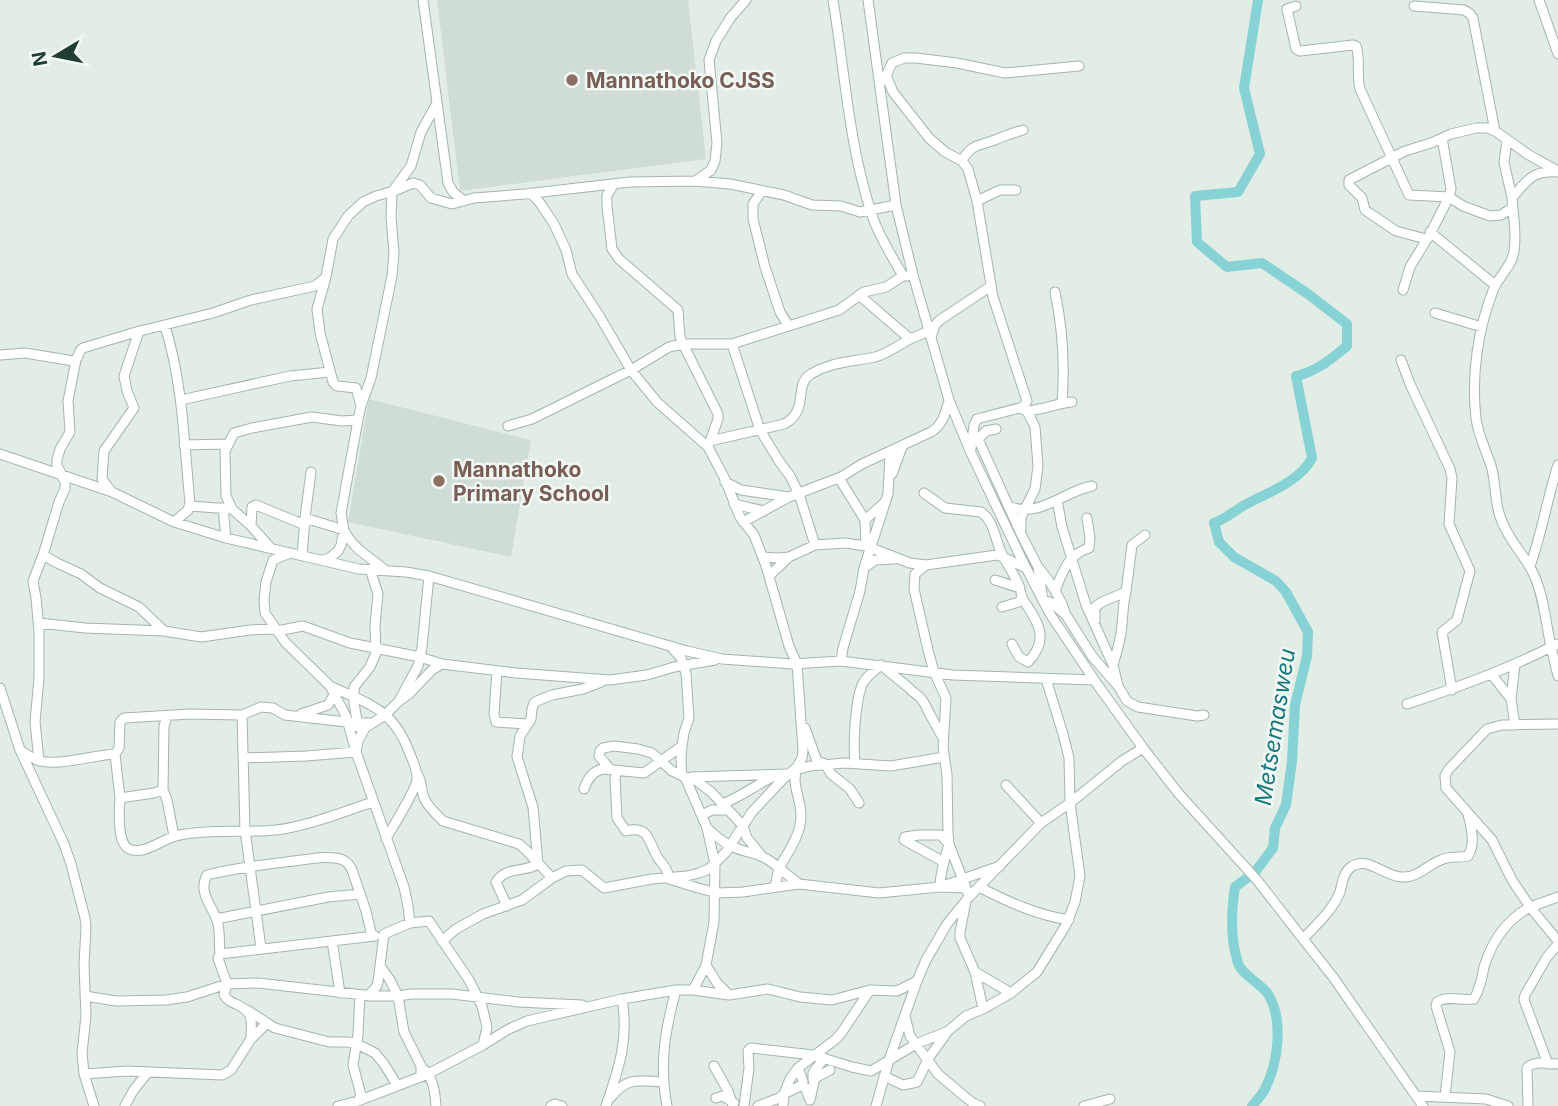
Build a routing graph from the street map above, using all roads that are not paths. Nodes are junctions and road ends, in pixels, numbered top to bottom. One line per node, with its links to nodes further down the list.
1 (423, 0): 12 (street)
2 (746, 0): 20 (street)
3 (833, 0): 31 (street)
4 (868, 0): 11 (street)
5 (1539, 0): 8 (street)
6 (1296, 6): 17 (street)
7 (1414, 6): 14 (street)
8 (1558, 54)
9 (1079, 66): 10 (street)
10 (886, 75): 11 (street); 18 (street)
11 (880, 89): 30 (street)
12 (437, 103): 24 (street); 27 (street)
13 (1023, 130): 18 (street)
14 (1495, 131): 15 (street); 16 (street)
15 (1442, 138): 17 (street); 26 (street)
16 (1507, 140): 19 (street); 29 (street)
17 (1392, 157): 26 (street); 32 (street)
18 (962, 161): 28 (street)
19 (1558, 171): 29 (street)
20 (695, 181): 21 (street); 23 (street)
21 (614, 184): 25 (street); 47 (street)
22 (1016, 190): 28 (street)
23 (762, 191): 31 (street); 41 (street)
24 (392, 192): 27 (street); 34 (street); 58 (street)
25 (531, 193): 27 (street); 52 (street)
26 (1449, 197): 29 (street); 32 (street)
27 (464, 201)
28 (977, 201): 36 (street)
29 (1512, 203): 35 (street)
30 (896, 205): 31 (street); 33 (street)
31 (871, 210): 33 (street)
32 (1429, 235): 35 (street); 37 (street)
33 (908, 276): 39 (street); 45 (street)
34 (326, 277): 42 (street); 53 (street)
35 (1495, 285): 43 (street)
36 (991, 286): 45 (street); 59 (street)
37 (1403, 290)
38 (1055, 292): 57 (street)
39 (859, 295): 41 (street); 46 (street)
40 (1435, 313): 43 (street)
41 (788, 325): 48 (street)
42 (165, 326): 44 (street); 54 (street)
43 (1482, 327): 117 (street)
44 (139, 331): 50 (street); 83 (street)
45 (930, 334): 46 (street); 55 (street)
46 (909, 339): 63 (street)
47 (683, 344): 48 (street); 52 (street); 67 (street)
48 (732, 344): 63 (street)
49 (0, 355): 50 (street)
50 (76, 360): 74 (street)
51 (1401, 360): 162 (street)
52 (631, 370): 61 (street); 67 (street)
53 (330, 372): 54 (street); 58 (street)
54 (181, 400): 65 (street)
55 (950, 400): 68 (street); 70 (street)
56 (1072, 401): 57 (street)
57 (1062, 403): 59 (street)
58 (361, 406): 60 (street)
59 (1023, 409): 64 (street); 92 (street)
60 (358, 420): 66 (street); 100 (street)
61 (508, 426)
62 (996, 429): 64 (street)
63 (760, 430): 67 (street); 76 (street)
64 (975, 440): 70 (street); 90 (street)
65 (184, 444): 66 (street); 89 (street)
66 (228, 444): 91 (street)
67 (709, 444): 79 (street)
68 (902, 447): 69 (street); 77 (street)
69 (890, 453): 75 (street); 77 (street)
70 (971, 453): 120 (street)
71 (0, 454): 74 (street)
72 (1558, 465): 117 (street)
73 (312, 472): 97 (street)
74 (62, 475): 78 (street); 82 (street)
75 (839, 478): 81 (street); 95 (street)
76 (792, 480): 81 (street); 85 (street)
77 (890, 480): 87 (street)
78 (79, 481): 82 (street); 83 (street)
79 (725, 482): 85 (street); 88 (street)
80 (1092, 486): 86 (street)
81 (816, 488): 85 (street)
82 (65, 489): 108 (street)
83 (112, 492): 96 (street)
84 (924, 493): 110 (street)
85 (794, 496): 93 (street); 104 (street)
86 (1057, 500): 92 (street); 112 (street)
87 (885, 502): 95 (street); 105 (street)
88 (734, 504): 93 (street); 98 (street)
89 (190, 506): 91 (street); 96 (street)
90 (1008, 506): 92 (street); 101 (street)
91 (228, 508): 99 (street); 103 (street)
92 (1026, 509): 101 (street)
93 (764, 511): 98 (street)
94 (1087, 518): 112 (street)
95 (865, 520): 105 (street)
96 (174, 522): 103 (street)
97 (305, 522): 99 (street); 100 (street); 107 (street)
98 (743, 522): 109 (street)
99 (251, 526): 106 (street)
100 (344, 530): 115 (street); 122 (street)
101 (1021, 534): 118 (street)
102 (1144, 535): 128 (street)
103 (226, 538): 106 (street)
104 (815, 545): 105 (street); 111 (street)
105 (868, 547): 113 (street); 119 (street)
106 (271, 548): 107 (street); 114 (street)
107 (298, 554): 114 (street); 115 (street)
108 (43, 555): 133 (street); 136 (street)
109 (763, 556): 111 (street); 124 (street)
110 (1003, 556): 116 (street); 120 (street); 126 (street)
111 (789, 557): 124 (street)
112 (1072, 557): 127 (street); 134 (street)
113 (898, 558): 116 (street); 119 (street)
114 (273, 560): 135 (street)
115 (322, 561): 121 (street)
116 (926, 565): 152 (street)
117 (1530, 566): 138 (street)
118 (1038, 567): 127 (street); 130 (street)
119 (864, 568): 143 (street)
120 (1026, 568): 130 (street)
121 (370, 569): 122 (street); 140 (street)
122 (385, 570): 123 (street)
123 (429, 576): 139 (street); 141 (street)
124 (769, 576): 146 (street)
125 (995, 580): 126 (street)
126 (1020, 588): 129 (street)
127 (1055, 592): 132 (street)
128 (1126, 592): 134 (street); 147 (street)
129 (1022, 598): 131 (street); 137 (street)
130 (1043, 600): 132 (street); 158 (street)
131 (1002, 607)
132 (1066, 615): 160 (street)
133 (39, 623): 136 (street); 190 (street)
134 (1095, 623): 147 (street)
135 (276, 630): 136 (street); 140 (street); 163 (street)
136 (164, 631)
137 (1012, 644)
138 (1555, 645): 150 (street); 155 (street)
139 (670, 647): 142 (street); 148 (street)
140 (376, 648): 141 (street); 164 (street)
141 (420, 657): 145 (street); 167 (street)
142 (722, 659): 146 (street); 148 (street)
143 (841, 661): 144 (street); 146 (street)
144 (862, 663): 149 (street); 159 (street)
145 (442, 664): 151 (street); 167 (street)
146 (797, 664): 174 (street)
147 (1113, 664): 160 (street)
148 (684, 665): 157 (street); 183 (street)
149 (881, 665): 152 (street); 159 (street); 181 (street)
150 (1515, 666): 154 (street); 166 (street)
151 (497, 671): 157 (street); 178 (street)
152 (934, 672): 153 (street); 165 (street)
153 (953, 675): 156 (street); 165 (street)
154 (1492, 675): 162 (street); 166 (street)
155 (1558, 676)
156 (1046, 679): 158 (street); 204 (street)
157 (606, 680): 178 (street)
158 (1094, 680): 184 (street)
159 (863, 684): 192 (street)
160 (1118, 686): 171 (street)
161 (0, 688): 185 (street)
162 (1452, 690): 168 (street)
163 (332, 691): 164 (street); 172 (street); 175 (street)
164 (354, 696): 170 (street); 176 (street)
165 (946, 698): 181 (street)
166 (1511, 699): 180 (street)
167 (399, 701): 170 (street)
168 (1407, 704)
169 (242, 715): 172 (street); 173 (street); 189 (street)
170 (385, 715): 177 (street); 195 (street)
171 (1204, 715)
172 (296, 716): 175 (street)
173 (167, 717): 187 (street); 200 (street)
174 (802, 720): 193 (street); 196 (street)
175 (347, 722): 176 (street); 186 (street)
176 (358, 723): 177 (street); 182 (street)
177 (371, 723): 182 (street)
178 (527, 724): 218 (street)
179 (1558, 724): 180 (street)
180 (1515, 725): 206 (street)
181 (943, 738): 188 (street)
182 (358, 741): 186 (street)
183 (682, 746): 191 (street); 197 (street)
184 (1143, 748): 204 (street); 242 (street)
185 (20, 750): 190 (street); 259 (street)
186 (356, 752): 189 (street); 202 (street)
187 (115, 754): 190 (street); 201 (street)
188 (944, 757): 192 (street); 214 (street)
189 (243, 758): 211 (street)
190 (39, 761)
191 (662, 762): 194 (street); 194 (street); 197 (street)
192 (855, 763): 193 (street)
193 (825, 764): 196 (street); 203 (street)
194 (613, 770): 199 (street); 225 (street)
195 (416, 771): 213 (street); 218 (street)
196 (790, 771): 197 (street); 205 (street); 209 (street); 222 (street)
197 (683, 776): 205 (street); 207 (street)
198 (1006, 785): 208 (street)
199 (584, 789)
200 (163, 790): 201 (street); 212 (street)
201 (120, 798): 212 (street)
202 (373, 802): 211 (street); 213 (street)
203 (859, 803)
204 (1070, 803): 208 (street); 238 (street)
205 (725, 807): 207 (street); 209 (street)
206 (1467, 812): 235 (street); 242 (street)
207 (702, 815): 210 (street)
208 (1041, 823): 220 (street)
209 (743, 826): 215 (street); 216 (street)
210 (707, 828): 215 (street); 219 (street)
211 (245, 830): 212 (street); 221 (street)
212 (174, 836)
213 (386, 839): 239 (street)
214 (949, 844): 217 (street); 217 (street); 224 (street)
215 (730, 846): 216 (street); 219 (street)
216 (761, 855): 222 (street)
217 (944, 862): 228 (street)
218 (538, 864): 223 (street); 234 (street)
219 (715, 864): 225 (street); 230 (street)
220 (1000, 866): 224 (street); 229 (street)
221 (249, 867): 231 (street); 236 (street); 237 (street)
222 (779, 868): 226 (street); 227 (street)
223 (552, 878): 225 (street); 234 (street)
224 (962, 878): 228 (street); 232 (street)
225 (669, 879): 230 (street)
226 (799, 884): 227 (street); 228 (street)
227 (775, 887): 230 (street)
228 (940, 887): 232 (street)
229 (979, 887): 232 (street); 238 (street)
230 (714, 892): 249 (street)
231 (360, 894): 236 (street); 241 (street)
232 (967, 895): 250 (street); 251 (street)
233 (1558, 897): 235 (street)
234 (507, 906): 243 (street)
235 (1530, 907): 245 (street); 294 (street)
236 (257, 910): 237 (street); 246 (street)
237 (216, 919): 247 (street)
238 (1069, 920): 257 (street)
239 (410, 923): 240 (street); 243 (street)
240 (384, 934): 241 (street); 248 (street)
241 (372, 936): 244 (street)
242 (1303, 939): 293 (street)
243 (442, 940): 262 (street)
244 (332, 941): 246 (street); 256 (street)
245 (1558, 943): 278 (street)
246 (261, 948): 247 (street)
247 (220, 954): 252 (street)
248 (380, 965): 260 (street); 261 (street)
249 (706, 965): 254 (street); 258 (street)
250 (975, 972): 257 (street); 265 (street)
251 (917, 981): 255 (street); 267 (street)
252 (227, 984): 256 (street); 259 (street); 266 (street)
253 (676, 990): 254 (street); 263 (street); 289 (street)
254 (693, 990): 258 (street)
255 (870, 990): 258 (street); 274 (street)
256 (340, 993): 260 (street)
257 (1012, 993): 265 (street)
258 (729, 995)
259 (85, 996): 285 (street)
260 (364, 996): 261 (street); 271 (street)
261 (398, 996): 262 (street); 284 (street)
262 (477, 996): 264 (street); 273 (street)
263 (622, 999): 264 (street); 280 (street)
264 (592, 1006): 273 (street)
265 (983, 1009): 269 (street)
266 (247, 1010): 268 (street); 270 (street)
267 (905, 1015): 272 (street); 277 (street)
268 (267, 1023): 270 (street); 271 (street)
269 (948, 1031): 272 (street); 276 (street)
270 (251, 1039): 283 (street)
271 (357, 1044): 290 (street); 297 (street)
272 (916, 1044): 276 (street); 277 (street)
273 (483, 1045): 284 (street)
274 (813, 1055): 275 (street); 281 (street); 308 (street)
275 (824, 1058): 277 (street); 287 (street)
276 (928, 1059): 286 (street); 311 (street)
277 (889, 1060): 286 (street)
278 (1553, 1064): 315 (street)
279 (714, 1066): 299 (street)
280 (618, 1068): 288 (street); 298 (street)
281 (798, 1068): 291 (street); 292 (street)
282 (830, 1070): 287 (street)
283 (148, 1072): 285 (street); 302 (street)
284 (423, 1072): 290 (street); 304 (street)
285 (84, 1074): 301 (street)
286 (884, 1076): 310 (street)
287 (813, 1080): 291 (street)
288 (629, 1081): 289 (street); 298 (street)
289 (664, 1082): 307 (street)
290 (397, 1085): 297 (street)
291 (802, 1085): 292 (street)
292 (784, 1094): 300 (street); 309 (street)
293 (1416, 1096): 294 (street); 313 (street)
294 (1445, 1096): 314 (street)
295 (716, 1098): 299 (street)
296 (1110, 1099): 312 (street)
297 (358, 1101): 303 (street)
298 (609, 1103)
299 (734, 1105)
300 (763, 1105)
301 (94, 1106)
302 (125, 1106)
303 (338, 1106)
304 (436, 1106)
305 (551, 1106): 306 (street)
306 (562, 1106)
307 (667, 1106)
308 (744, 1106)
309 (783, 1106)
310 (876, 1106)
311 (980, 1106)
312 (1084, 1106)
313 (1423, 1106)
314 (1508, 1106)
315 (1528, 1106)

